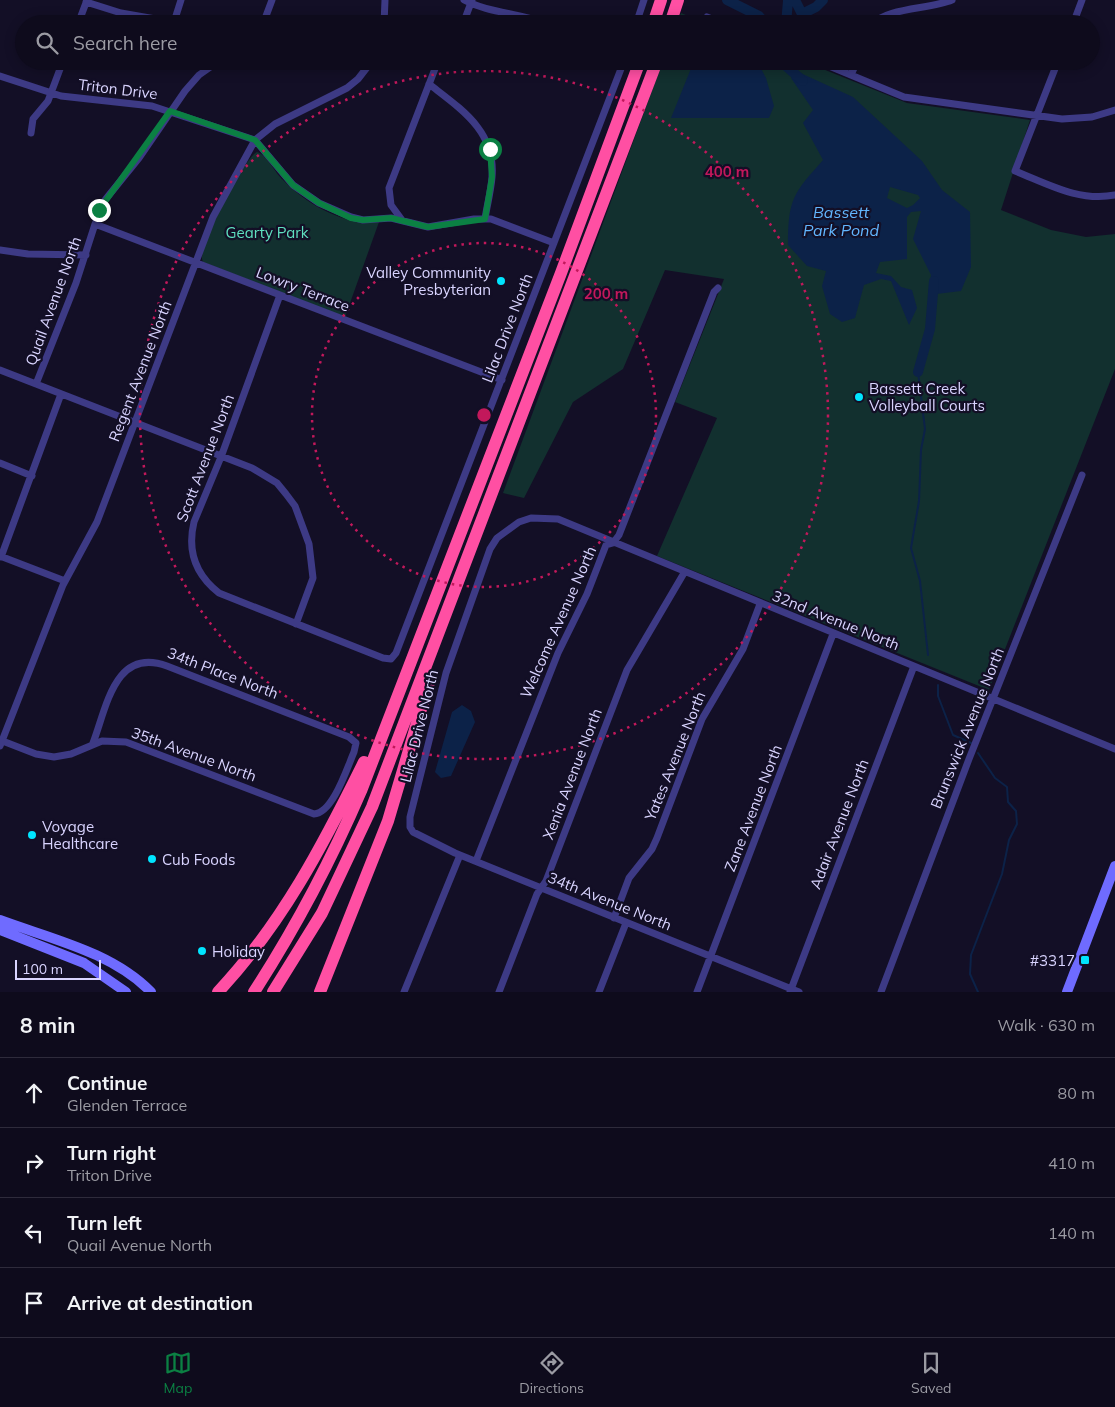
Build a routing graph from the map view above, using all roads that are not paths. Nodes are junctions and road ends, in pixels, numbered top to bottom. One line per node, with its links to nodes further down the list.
1 (181, 0): 13 (street)
2 (272, 0): 14 (street)
3 (384, 0): 15 (street)
4 (644, 0): 18 (street)
5 (661, 0): 19 (highway)
6 (678, 0): 20 (highway)
7 (952, 0): 21 (street)
8 (1082, 0): 22 (street)
9 (87, 1): 11 (street); 12 (street)
10 (469, 1): 16 (street); 17 (street)
11 (82, 15)
12 (133, 15)
13 (176, 15)
14 (266, 15)
15 (384, 15)
16 (465, 15)
17 (525, 15)
18 (639, 15)
19 (656, 15)
20 (673, 15)
21 (888, 15)
22 (1076, 15)
23 (60, 70): 36 (street)
24 (207, 70): 38 (street, Quail Avenue North)
25 (365, 70): 41 (street, Regent Avenue North)
26 (434, 70): 35 (street)
27 (621, 70): 46 (street, Lilac Drive North)
28 (637, 70): 72 (highway)
29 (654, 70): 66 (highway)
30 (838, 70): 33 (street)
31 (853, 70): 33 (street)
32 (1054, 70): 39 (street)
33 (851, 75): 39 (street)
34 (0, 76): 36 (street, Triton Drive)
35 (429, 84): 43 (street); 44 (street)
36 (51, 93): 38 (street, Triton Drive); 40 (street)
37 (1115, 110): 39 (street)
38 (170, 111): 41 (street, Triton Drive); 45 (street, Quail Avenue North)
39 (1037, 115): 42 (street)
40 (31, 133)
41 (255, 140): 44 (street); 49 (street, Regent Avenue North)
42 (1115, 195)
43 (485, 219): 44 (street); 46 (street)
44 (402, 220)
45 (95, 224): 48 (street, Quail Avenue North); 49 (street, Lowry Terrace)
46 (554, 243): 53 (street, Lilac Drive North)
47 (0, 250): 48 (street)
48 (86, 255): 54 (street, Quail Avenue North)
49 (196, 262): 51 (street, Lowry Terrace); 56 (street, Regent Avenue North)
50 (718, 288): 62 (street, Welcome Avenue North)
51 (280, 295): 53 (street, Lowry Terrace); 57 (street, Scott Avenue North)
52 (0, 370): 54 (street)
53 (502, 380): 70 (street, Lilac Drive North)
54 (36, 384): 55 (street)
55 (62, 394): 56 (street); 60 (street)
56 (135, 422): 57 (street); 65 (street, Regent Avenue North)
57 (221, 456): 68 (street); 68 (street, Scott Avenue North)
58 (0, 463): 60 (street)
59 (1082, 475): 73 (street, Brunswick Avenue North)
60 (32, 476): 63 (street)
61 (546, 517): 62 (street, 32nd Avenue North); 78 (street, Lilac Drive North)
62 (613, 542): 64 (street, 32nd Avenue North); 80 (street, Welcome Avenue North)
63 (0, 556): 65 (street)
64 (684, 573): 67 (street, 32nd Avenue North); 82 (street, Xenia Avenue North)
65 (65, 581): 74 (street, Regent Avenue North)
66 (458, 586): 93 (highway); 94 (highway)
67 (760, 604): 69 (street, 32nd Avenue North); 83 (street, Yates Avenue North)
68 (296, 624): 70 (street, Scott Avenue North)
69 (834, 634): 71 (street, 32nd Avenue North); 87 (street, Zane Avenue North)
70 (390, 659)
71 (914, 666): 73 (street, 32nd Avenue North); 88 (street, Adair Avenue North)
72 (401, 688): 91 (highway); 92 (highway)
73 (993, 699): 76 (street, 32nd Avenue North); 100 (street, Brunswick Avenue North)
74 (1, 742): 75 (street, 35th Avenue North)
75 (93, 743): 77 (street, 35th Avenue North); 77 (street, 34th Place North)
76 (1115, 749)
77 (320, 813)
78 (412, 832): 79 (street, 34th Avenue North)
79 (460, 855): 80 (street, 34th Avenue North); 95 (street)
80 (476, 861): 82 (street, 34th Avenue North)
81 (1115, 866): 101 (street)
82 (542, 888): 83 (street, 34th Avenue North); 96 (street, Xenia Avenue North)
83 (614, 918): 85 (street, 34th Avenue North)
84 (0, 920): 90 (street)
85 (626, 922): 87 (street, 34th Avenue North); 97 (street)
86 (0, 930): 89 (street)
87 (711, 956): 88 (street, 34th Avenue North); 98 (street, Zane Avenue North)
88 (791, 990): 99 (street, 34th Avenue North)
89 (126, 992)
90 (151, 992)
91 (218, 992)
92 (254, 992)
93 (273, 992)
94 (320, 992)
95 (404, 992)
96 (499, 992)
97 (599, 992)
98 (697, 992)
99 (799, 992)
100 (881, 992)
101 (1067, 992)

